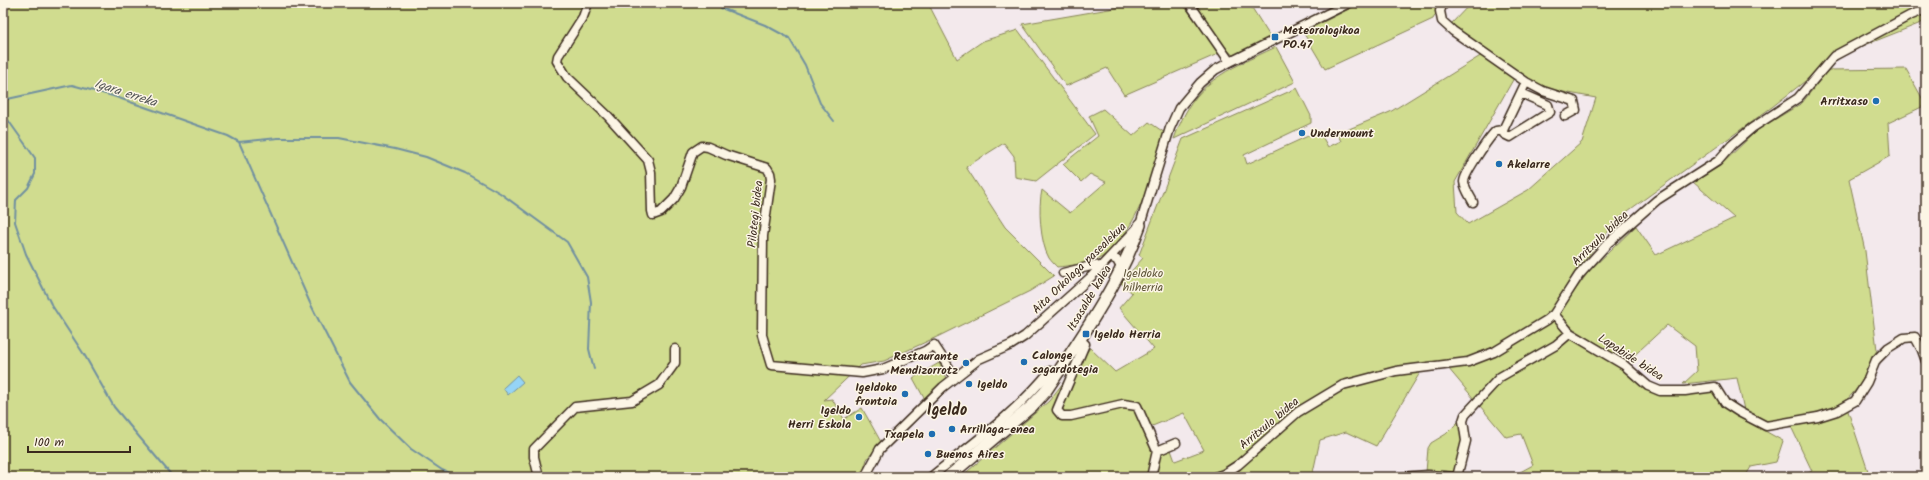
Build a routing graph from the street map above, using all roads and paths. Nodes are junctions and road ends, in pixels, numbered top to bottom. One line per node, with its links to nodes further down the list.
1 (585, 3): 23 (street, Pilotegi bidea)
2 (1189, 3): 6 (street)
3 (1349, 3): 6 (street, Aita Orkolaga pasealekua)
4 (1443, 3): 7 (street)
5 (1926, 9): 17 (street, Arritxulo bidea)
6 (1230, 62): 12 (street, Aita Orkolaga pasealekua)
7 (1526, 82): 8 (street); 9 (street)
8 (1521, 93): 10 (street); 10 (street)
9 (1565, 116)
10 (1503, 130): 11 (street)
11 (1474, 202)
12 (1140, 226): 13 (street, Aita Orkolaga pasealekua); 15 (street, Itsasalde kalea)
13 (1110, 257): 14 (street, Aita Orkolaga pasealekua); 15 (street)
14 (1100, 268): 16 (street); 23 (street, Aita Orkolaga pasealekua)
15 (1122, 269): 19 (street, Itsasalde kalea)
16 (1063, 273)
17 (1554, 314): 18 (street, Lapabide bidea); 31 (street, Arritxulo bidea)
18 (1570, 333): 21 (street, Lapabide bidea); 33 (street)
19 (1079, 339): 22 (street, Itsasalde kalea); 25 (street)
20 (675, 349): 26 (street)
21 (1926, 361)
22 (1057, 374): 28 (street); 29 (street, Itsasalde kalea)
23 (955, 377): 27 (street, Aita Orkolaga pasealekua)
24 (1176, 442): 25 (street)
25 (1157, 451): 30 (street)
26 (539, 477)
27 (865, 477)
28 (931, 477)
29 (948, 477)
30 (1151, 477)
31 (1215, 477)
32 (1401, 477): 33 (street)
33 (1457, 477)

